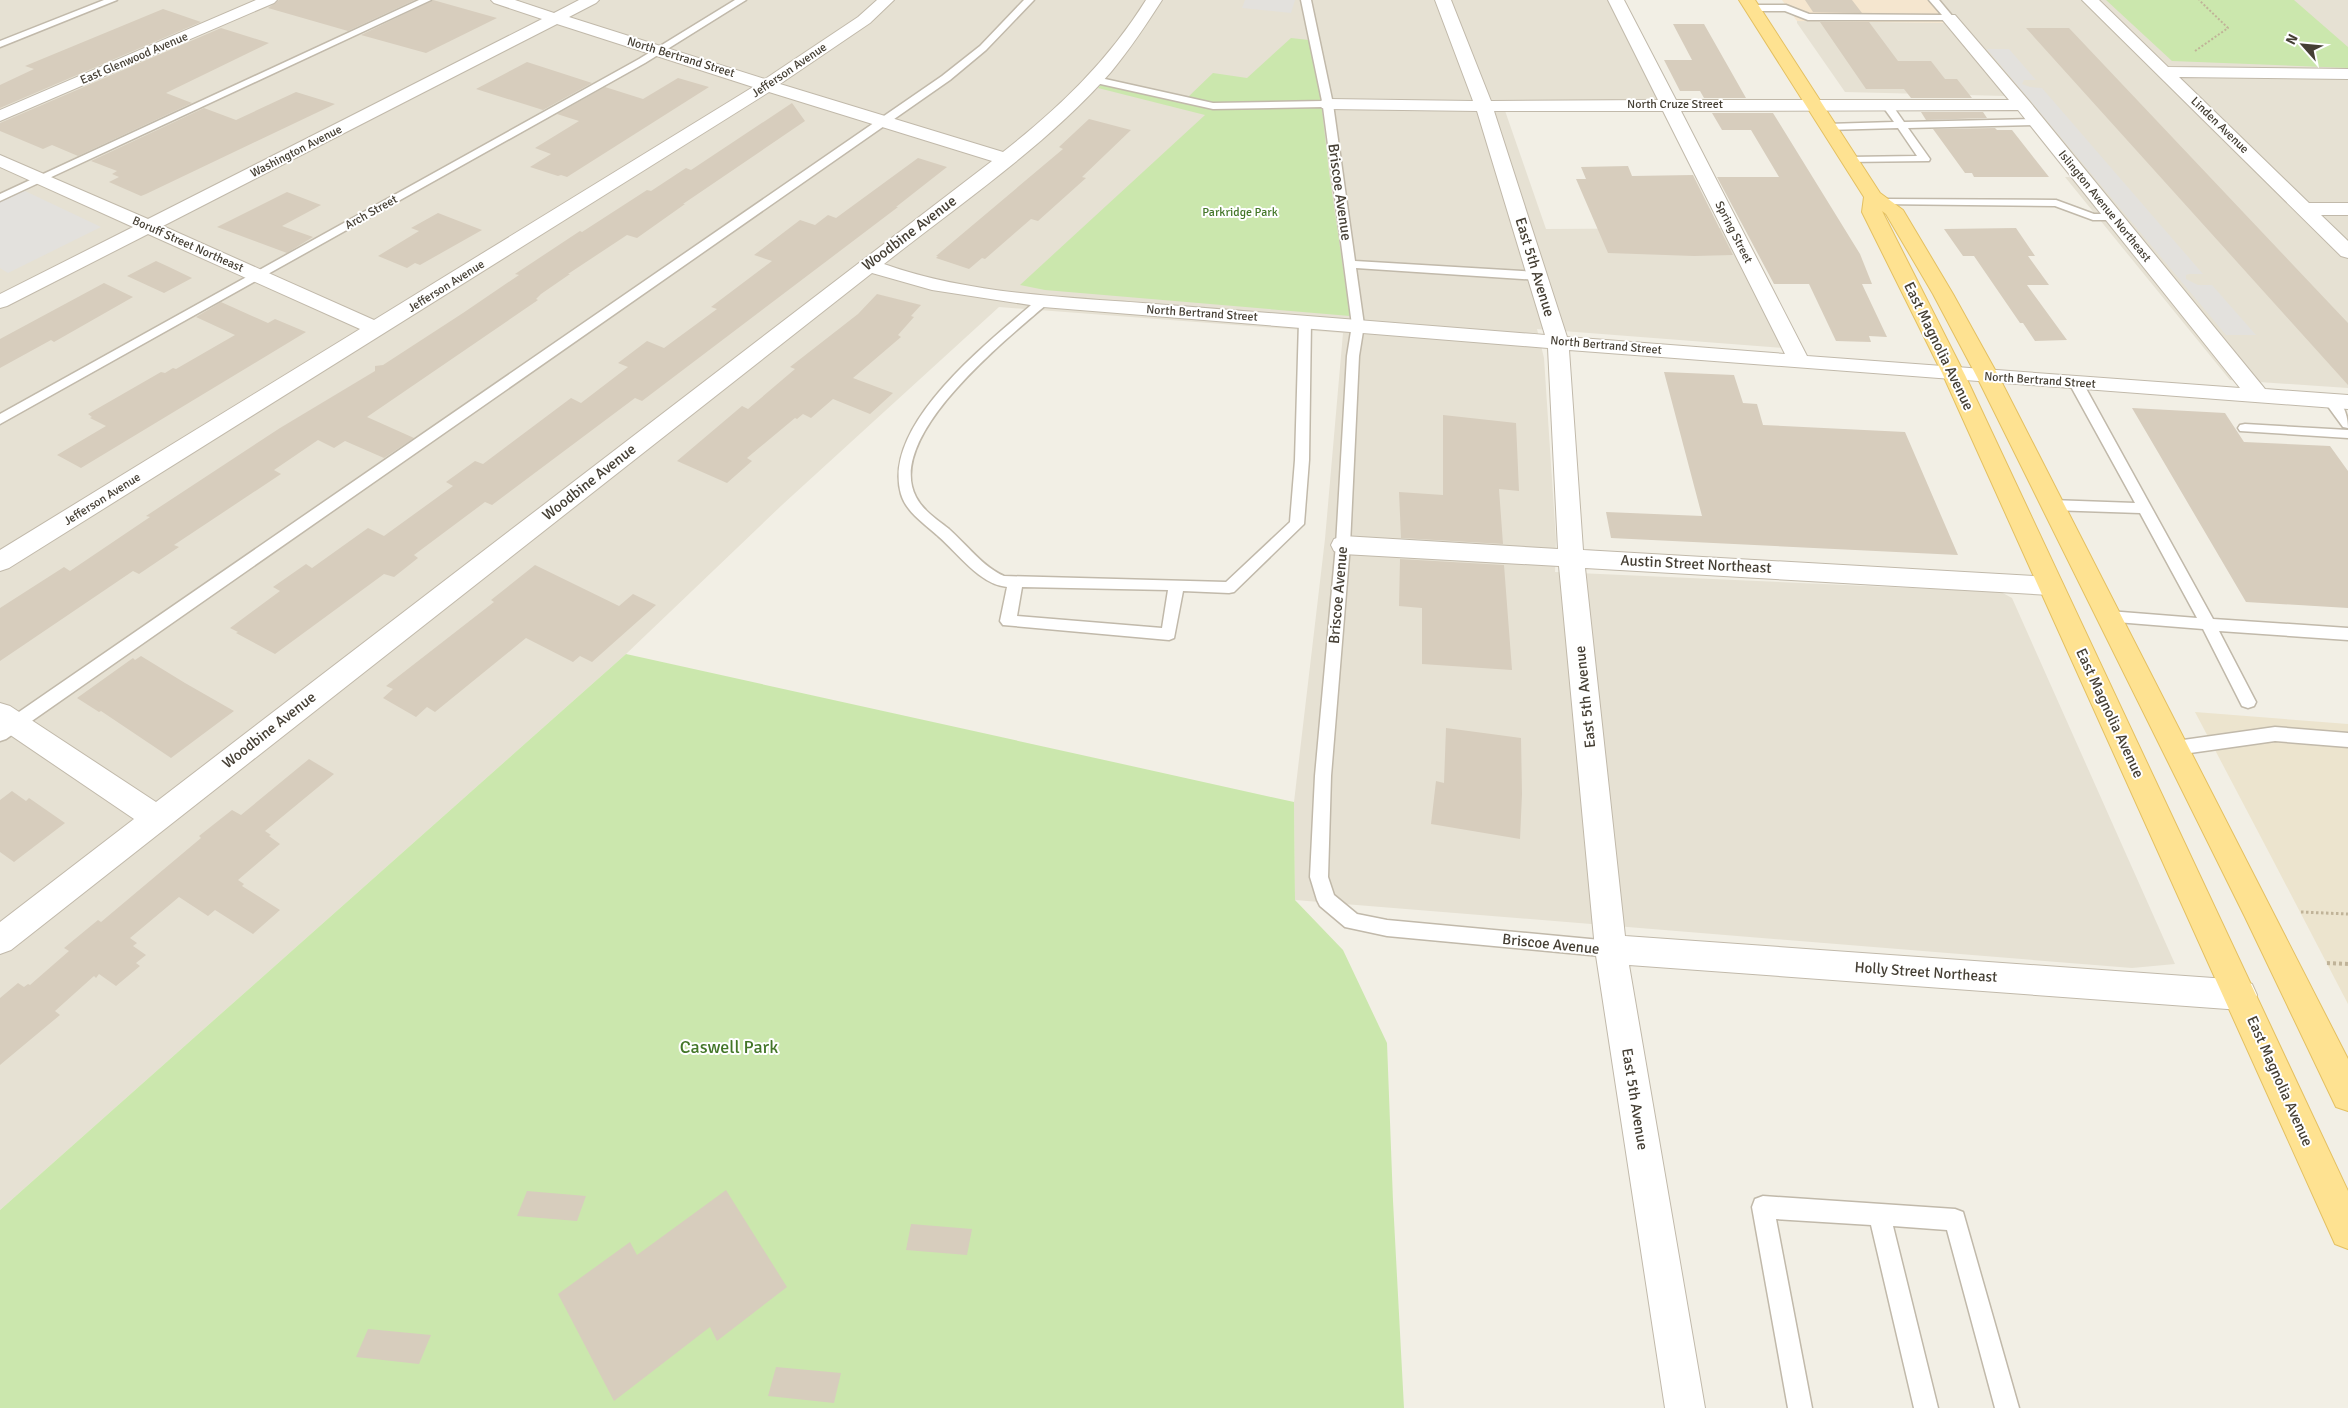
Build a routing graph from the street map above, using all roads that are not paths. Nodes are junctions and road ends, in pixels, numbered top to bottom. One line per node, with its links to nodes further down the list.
1 (112, 0): 18 (lane)
2 (269, 0): 30 (street, East Glenwood Avenue)
3 (426, 0): 38 (lane)
4 (499, 0): 16 (street, North Bertrand Street)
5 (591, 0): 16 (street, Washington Avenue)
6 (740, 0): 19 (lane, Arch Street)
7 (886, 0): 23 (street, Jefferson Avenue)
8 (1029, 0): 32 (lane)
9 (1154, 0): 22 (street, Woodbine Avenue)
10 (1306, 0): 24 (lane, Briscoe Avenue)
11 (1442, 0): 29 (street, East 5th Avenue)
12 (1616, 0): 25 (street, Spring Street)
13 (1934, 0): 17 (lane)
14 (2090, 0): 20 (street, Linden Avenue)
15 (1749, 4): 17 (lane); 26 (main road, East Magnolia Avenue)
16 (556, 18): 19 (street, North Bertrand Street); 44 (street, Washington Avenue)
17 (1949, 18): 28 (street, Islington Avenue Northeast)
18 (0, 44)
19 (660, 50): 23 (street, North Bertrand Street); 48 (lane, Arch Street)
20 (2166, 72): 21 (street); 41 (street, Linden Avenue)
21 (2348, 74)
22 (1096, 80): 24 (lane); 35 (street, Woodbine Avenue)
23 (768, 85): 32 (street, North Bertrand Street); 54 (street, Jefferson Avenue)
24 (1328, 104): 29 (street, North Cruze Street); 46 (lane, Briscoe Avenue)
25 (1669, 104): 26 (street, North Cruze Street); 29 (street, North Cruze Street); 56 (street, Spring Street)
26 (1812, 104): 27 (street, North Cruze Street); 34 (main road, East Magnolia Avenue)
27 (1886, 104): 28 (street, North Cruze Street); 33 (lane)
28 (2023, 105): 31 (street, Islington Avenue Northeast)
29 (1484, 106): 49 (street, East 5th Avenue)
30 (0, 116)
31 (2037, 122): 33 (lane); 43 (street, Islington Avenue Northeast)
32 (884, 123): 35 (street, North Bertrand Street); 78 (lane)
33 (1900, 125): 34 (lane); 37 (lane)
34 (1827, 127): 37 (main road, East Magnolia Avenue)
35 (1006, 159): 47 (street, Woodbine Avenue)
36 (0, 160): 38 (street, Boruff Street Northeast)
37 (1849, 160): 40 (main road, East Magnolia Avenue)
38 (43, 179): 39 (lane); 44 (street, Boruff Street Northeast)
39 (0, 198)
40 (1878, 199): 43 (lane); 57 (main road, East Magnolia Avenue); 58 (main road, East Magnolia Avenue)
41 (2306, 209): 42 (street); 45 (street, Linden Avenue)
42 (2348, 209)
43 (2114, 217): 60 (street, Islington Avenue Northeast)
44 (148, 226): 48 (street, Boruff Street Northeast); 51 (street, Washington Avenue)
45 (2348, 252)
46 (1350, 264): 49 (lane); 53 (lane, Briscoe Avenue)
47 (868, 265): 50 (street, North Bertrand Street); 81 (street, Woodbine Avenue)
48 (258, 275): 54 (street, Boruff Street Northeast); 62 (lane, Arch Street)
49 (1538, 276): 55 (street, East 5th Avenue)
50 (1043, 301): 52 (street, North Bertrand Street); 71 (lane)
51 (0, 302)
52 (1305, 321): 53 (street, North Bertrand Street); 72 (lane)
53 (1358, 325): 55 (street, North Bertrand Street); 68 (lane, Briscoe Avenue)
54 (376, 329): 70 (street, Jefferson Avenue)
55 (1558, 341): 56 (street, North Bertrand Street); 69 (street, East 5th Avenue)
56 (1799, 361): 57 (street, North Bertrand Street)
57 (1954, 375): 58 (street, North Bertrand Street); 73 (main road, East Magnolia Avenue)
58 (1988, 377): 59 (street, North Bertrand Street); 66 (main road, East Magnolia Avenue)
59 (2076, 383): 60 (street, North Bertrand Street); 67 (lane)
60 (2259, 396): 61 (street, North Bertrand Street)
61 (2340, 402): 63 (lane)
62 (0, 420)
63 (2348, 424)
64 (2245, 428): 65 (lane)
65 (2348, 434)
66 (2051, 505): 67 (lane); 74 (main road, East Magnolia Avenue)
67 (2144, 508): 75 (lane)
68 (1343, 545): 69 (street, Austin Street Northeast); 83 (lane, Briscoe Avenue)
69 (1571, 557): 73 (street, Austin Street Northeast); 83 (street, East 5th Avenue)
70 (0, 562)
71 (1016, 580): 72 (lane); 72 (lane)
72 (1176, 585)
73 (2050, 586): 84 (main road, East Magnolia Avenue)
74 (2110, 617): 75 (lane); 80 (main road, East Magnolia Avenue)
75 (2208, 624): 76 (lane); 77 (lane)
76 (2348, 634)
77 (2248, 702)
78 (5, 724): 81 (street)
79 (2348, 740): 80 (lane)
80 (2176, 748): 85 (main road, East Magnolia Avenue)
81 (156, 818): 82 (street, Woodbine Avenue)
82 (0, 940)
83 (1611, 949): 84 (street, Holly Street Northeast); 88 (street, East 5th Avenue)
84 (2241, 995): 87 (main road, East Magnolia Avenue)
85 (2348, 1095)
86 (1879, 1214): 89 (lane); 90 (lane); 91 (lane)
87 (2348, 1231)
88 (1685, 1408)
89 (1800, 1408)
90 (1926, 1408)
91 (2007, 1408)

